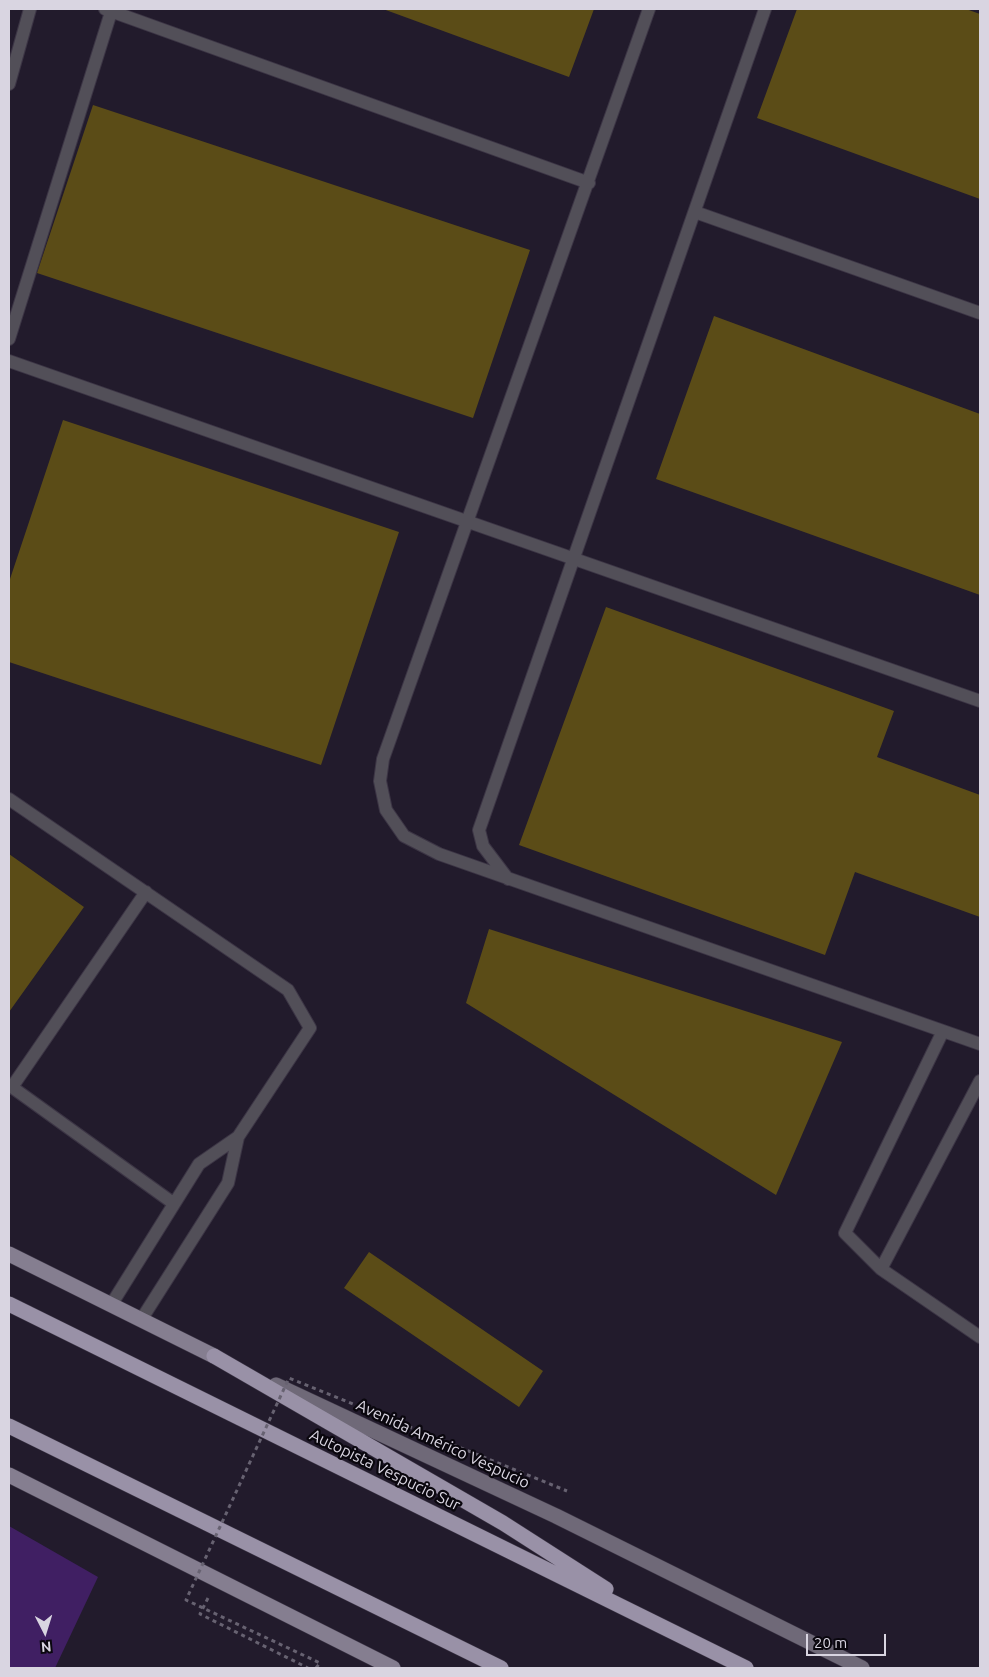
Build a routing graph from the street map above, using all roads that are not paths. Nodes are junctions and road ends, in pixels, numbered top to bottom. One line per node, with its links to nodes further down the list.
1 (30, 9): 5 (lane)
2 (649, 9): 6 (lane)
3 (765, 9): 7 (lane)
4 (109, 10): 6 (lane); 9 (lane)
5 (9, 84)
6 (588, 183): 11 (lane)
7 (695, 212): 8 (lane); 12 (lane)
8 (980, 313)
9 (9, 338)
10 (9, 360): 11 (lane)
11 (469, 521): 12 (lane); 15 (lane)
12 (573, 558): 13 (lane); 15 (lane)
13 (980, 702)
14 (9, 799): 16 (lane)
15 (508, 879): 17 (lane)
16 (146, 892): 20 (lane); 21 (lane)
17 (943, 1031): 18 (lane); 24 (lane)
18 (980, 1044)
19 (980, 1081): 24 (lane)
20 (10, 1086): 22 (lane)
21 (238, 1137): 22 (lane); 27 (lane)
22 (173, 1203): 26 (lane)
23 (9, 1254): 26 (main road, Avenida Américo Vespucio)
24 (881, 1269): 28 (lane)
25 (9, 1304): 32 (highway, Autopista Vespucio Sur)
26 (111, 1305): 27 (main road, Avenida Américo Vespucio)
27 (141, 1320): 29 (main road, Avenida Américo Vespucio)
28 (980, 1337)
29 (214, 1356): 32 (highway); 36 (main road, Avenida Américo Vespucio)
30 (9, 1426): 34 (highway)
31 (9, 1475): 33 (main road)
32 (668, 1629): 35 (highway, Autopista Vespucio Sur)
33 (393, 1668)
34 (502, 1668)
35 (746, 1668)
36 (862, 1668)

